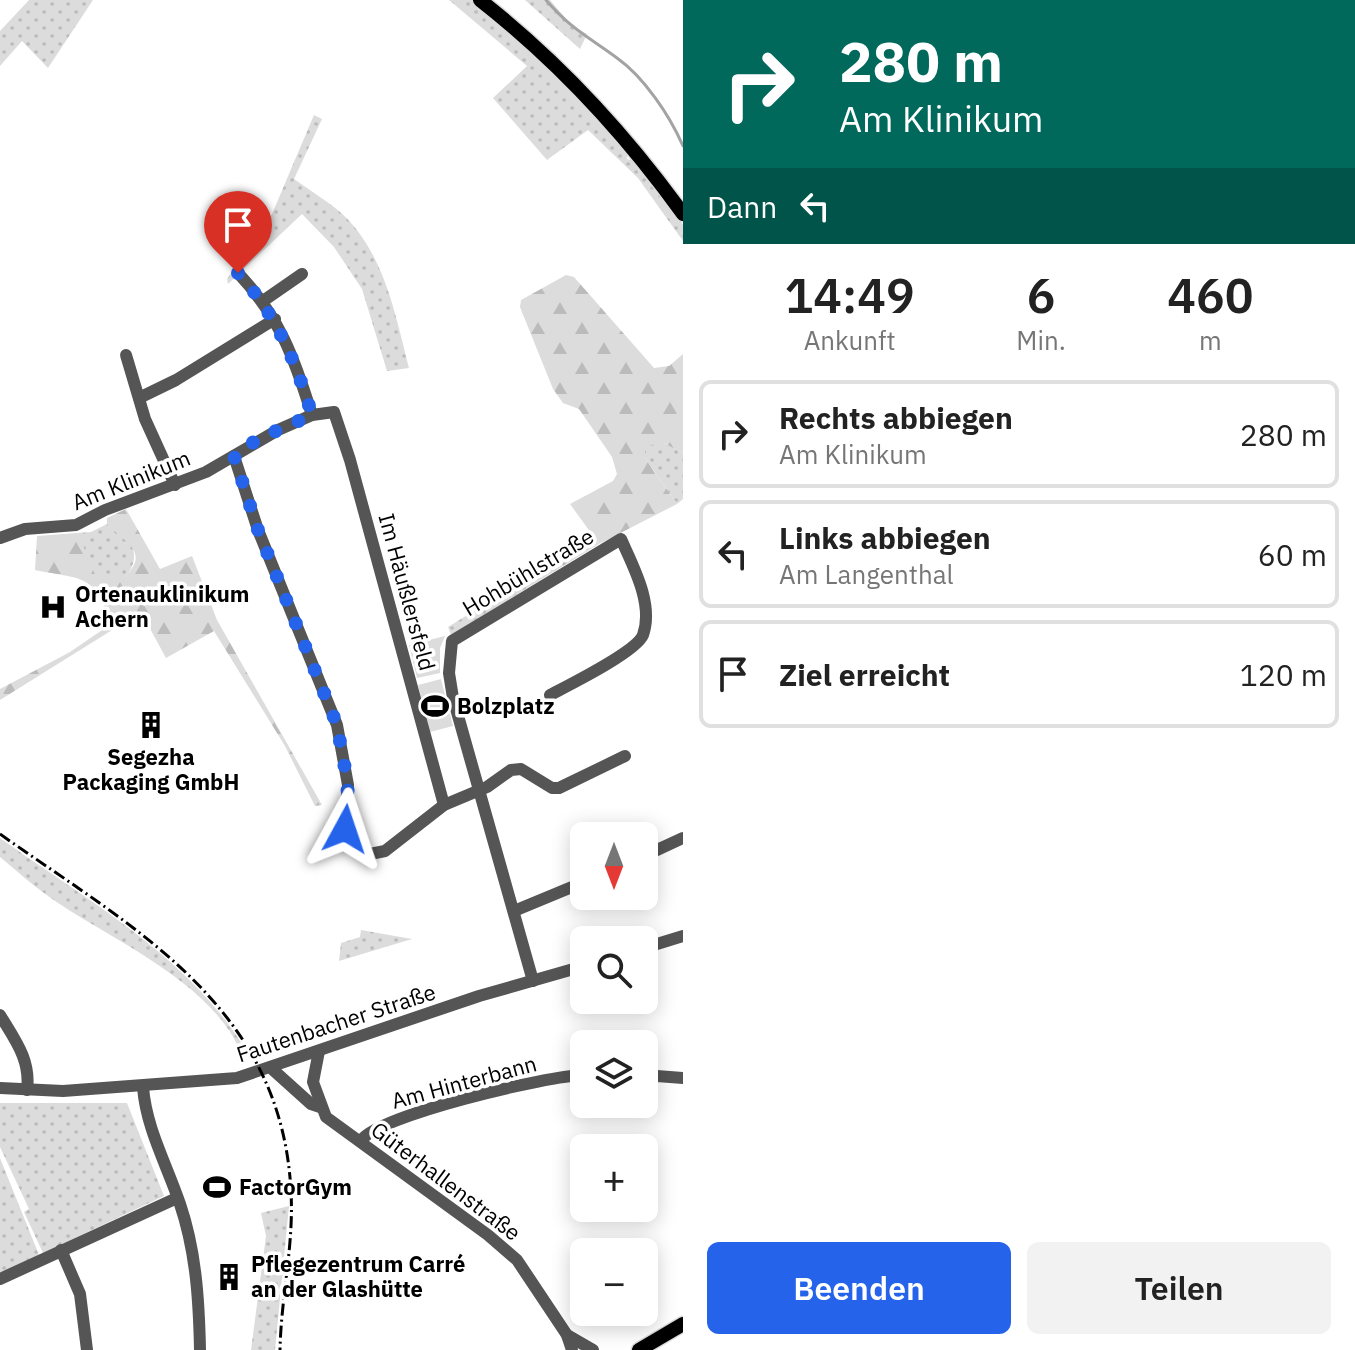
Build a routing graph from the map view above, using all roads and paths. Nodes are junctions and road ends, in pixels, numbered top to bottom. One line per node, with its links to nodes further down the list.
1 (480, 0): 2 (main road)
2 (683, 214)
3 (238, 273): 5 (street)
4 (302, 274): 5 (street)
5 (263, 301): 6 (street)
6 (275, 319): 8 (street); 9 (street)
7 (126, 355): 8 (street)
8 (139, 398): 11 (street)
9 (312, 415): 10 (street, Am Klinikum); 16 (street, Im Häußlersfeld)
10 (234, 456): 11 (street, Am Klinikum); 16 (street)
11 (175, 485): 12 (street, Am Klinikum)
12 (0, 538)
13 (550, 695): 15 (street, Hohbühlstraße)
14 (625, 756): 15 (street)
15 (476, 789): 16 (street); 20 (street, Hohbühlstraße)
16 (444, 805)
17 (683, 838): 18 (street)
18 (658, 850)
19 (570, 888): 20 (street)
20 (514, 911): 24 (street, Hohbühlstraße)
21 (683, 936): 22 (street)
22 (658, 944)
23 (570, 970): 24 (street, Fautenbacher Straße)
24 (533, 981): 26 (street, Fautenbacher Straße)
25 (0, 1015): 33 (street)
26 (319, 1051): 27 (street, Fautenbacher Straße); 34 (street)
27 (271, 1068): 31 (street, Fautenbacher Straße); 34 (street, Güterhallenstraße)
28 (658, 1076): 30 (street)
29 (570, 1078): 35 (street, Am Hinterbann)
30 (683, 1078)
31 (143, 1087): 33 (street, Fautenbacher Straße); 36 (street)
32 (0, 1088): 33 (street, Fautenbacher Straße)
33 (27, 1090)
34 (320, 1107): 35 (street, Güterhallenstraße)
35 (361, 1141): 40 (street, Güterhallenstraße)
36 (177, 1198): 37 (street); 43 (street)
37 (61, 1250): 38 (street); 42 (street)
38 (0, 1279)
39 (683, 1324): 45 (main road)
40 (567, 1335): 41 (street, Güterhallenstraße); 44 (street, Güterhallenstraße)
41 (589, 1349)
42 (87, 1350)
43 (200, 1350)
44 (572, 1350)
45 (638, 1350)

